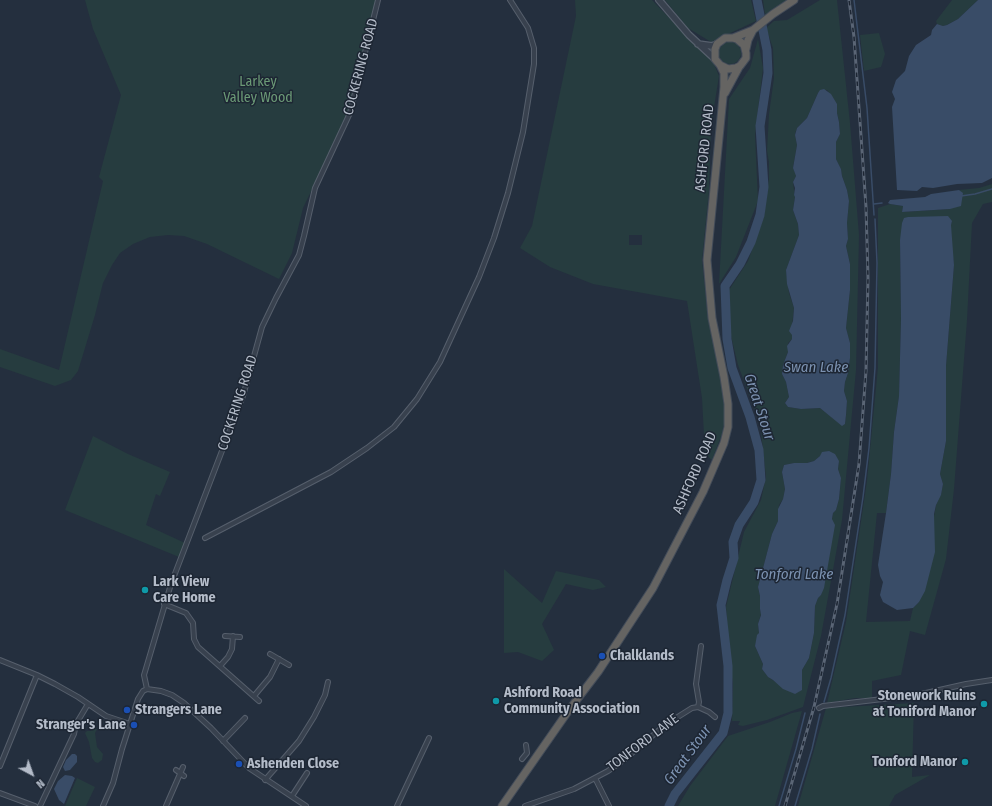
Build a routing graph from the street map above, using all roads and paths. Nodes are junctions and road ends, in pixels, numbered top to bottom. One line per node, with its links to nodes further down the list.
1 (378, 0): 15 (street, COCKERING ROAD)
2 (510, 0): 14 (street)
3 (659, 0): 7 (street)
4 (794, 0): 5 (highway)
5 (755, 29): 6 (highway); 9 (highway)
6 (733, 38): 8 (highway); 9 (highway)
7 (698, 44): 8 (street); 10 (street)
8 (717, 44): 10 (highway)
9 (746, 49): 12 (highway)
10 (715, 59): 11 (highway)
11 (720, 66): 12 (highway); 13 (highway, ASHFORD ROAD)
12 (740, 66): 13 (highway, ASHFORD ROAD)
13 (723, 99): 58 (highway, ASHFORD ROAD)
14 (205, 538)
15 (164, 604): 26 (street); 30 (street, COCKERING ROAD)
16 (225, 636): 17 (street)
17 (233, 636): 18 (street); 26 (street)
18 (240, 637)
19 (701, 646): 21 (street)
20 (270, 654): 23 (street)
21 (700, 657): 22 (street); 34 (street)
22 (706, 658)
23 (279, 659): 25 (street); 31 (street)
24 (0, 660): 27 (street)
25 (289, 665)
26 (220, 666): 31 (street)
27 (37, 675): 33 (street); 43 (street)
28 (992, 680): 35 (street)
29 (328, 682): 49 (street)
30 (147, 689): 38 (street); 40 (street)
31 (254, 696): 32 (street)
32 (260, 701)
33 (88, 704): 38 (street); 53 (street)
34 (698, 707): 36 (street); 48 (street, TONFORD LANE)
35 (819, 708)
36 (715, 717)
37 (246, 718): 40 (street)
38 (130, 724): 54 (street)
39 (429, 738): 57 (street)
40 (223, 741): 49 (street)
41 (526, 745): 42 (street)
42 (522, 759)
43 (0, 766)
44 (183, 767): 45 (street)
45 (178, 772): 47 (street); 55 (street)
46 (307, 773): 51 (street)
47 (184, 776)
48 (595, 778): 59 (street, TONFORD LANE); 60 (street)
49 (265, 780): 51 (street)
50 (0, 793): 52 (street)
51 (292, 796): 56 (street)
52 (35, 806)
53 (40, 806)
54 (104, 806)
55 (166, 806)
56 (306, 806)
57 (397, 806)
58 (502, 806)
59 (525, 806)
60 (609, 806)

